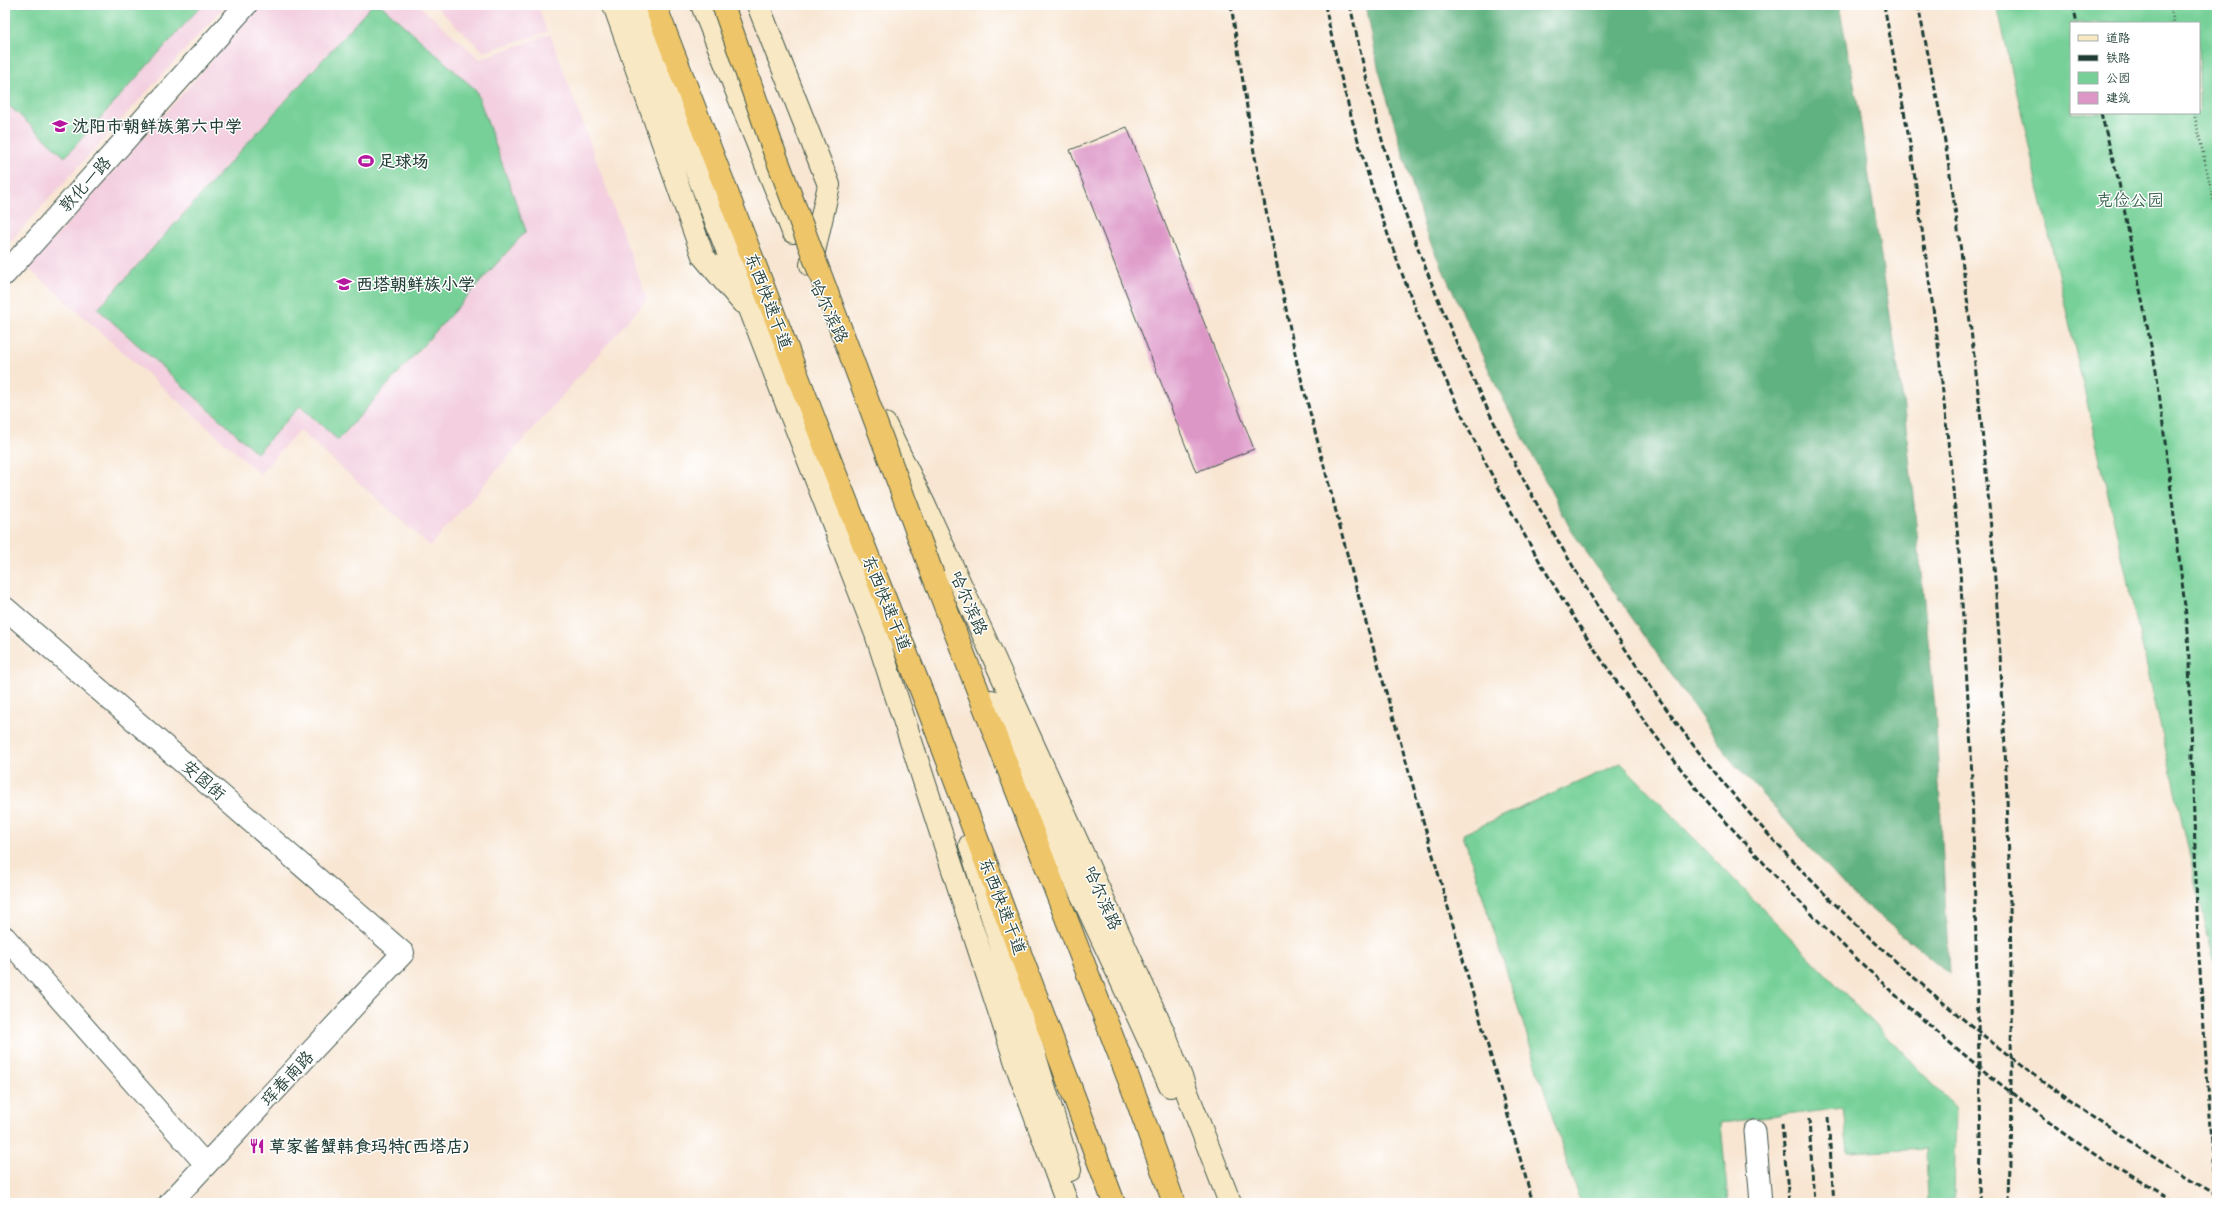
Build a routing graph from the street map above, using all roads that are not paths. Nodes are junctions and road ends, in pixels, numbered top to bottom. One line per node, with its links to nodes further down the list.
1 (246, 5): 9 (street, 敦化一路)
2 (614, 5): 10 (main road)
3 (632, 5): 10 (main road)
4 (655, 5): 13 (highway, 东西快速干道)
5 (702, 5): 8 (main road, 哈尔滨路)
6 (723, 5): 11 (highway, bridge)
7 (758, 5): 8 (main road)
8 (810, 272): 24 (main road, 哈尔滨路)
9 (5, 274)
10 (754, 316): 19 (main road)
11 (933, 575): 22 (highway); 23 (main road)
12 (5, 608): 15 (street, 安图街)
13 (923, 695): 20 (main road); 21 (highway, 东西快速干道)
14 (5, 937): 17 (lane)
15 (403, 953): 17 (street, 珲春南路)
16 (1755, 1131): 25 (lane)
17 (206, 1165): 18 (street, 珲春南路)
18 (171, 1203)
19 (1067, 1203)
20 (1081, 1203)
21 (1114, 1203)
22 (1174, 1203)
23 (1219, 1203)
24 (1230, 1203)
25 (1761, 1203)

